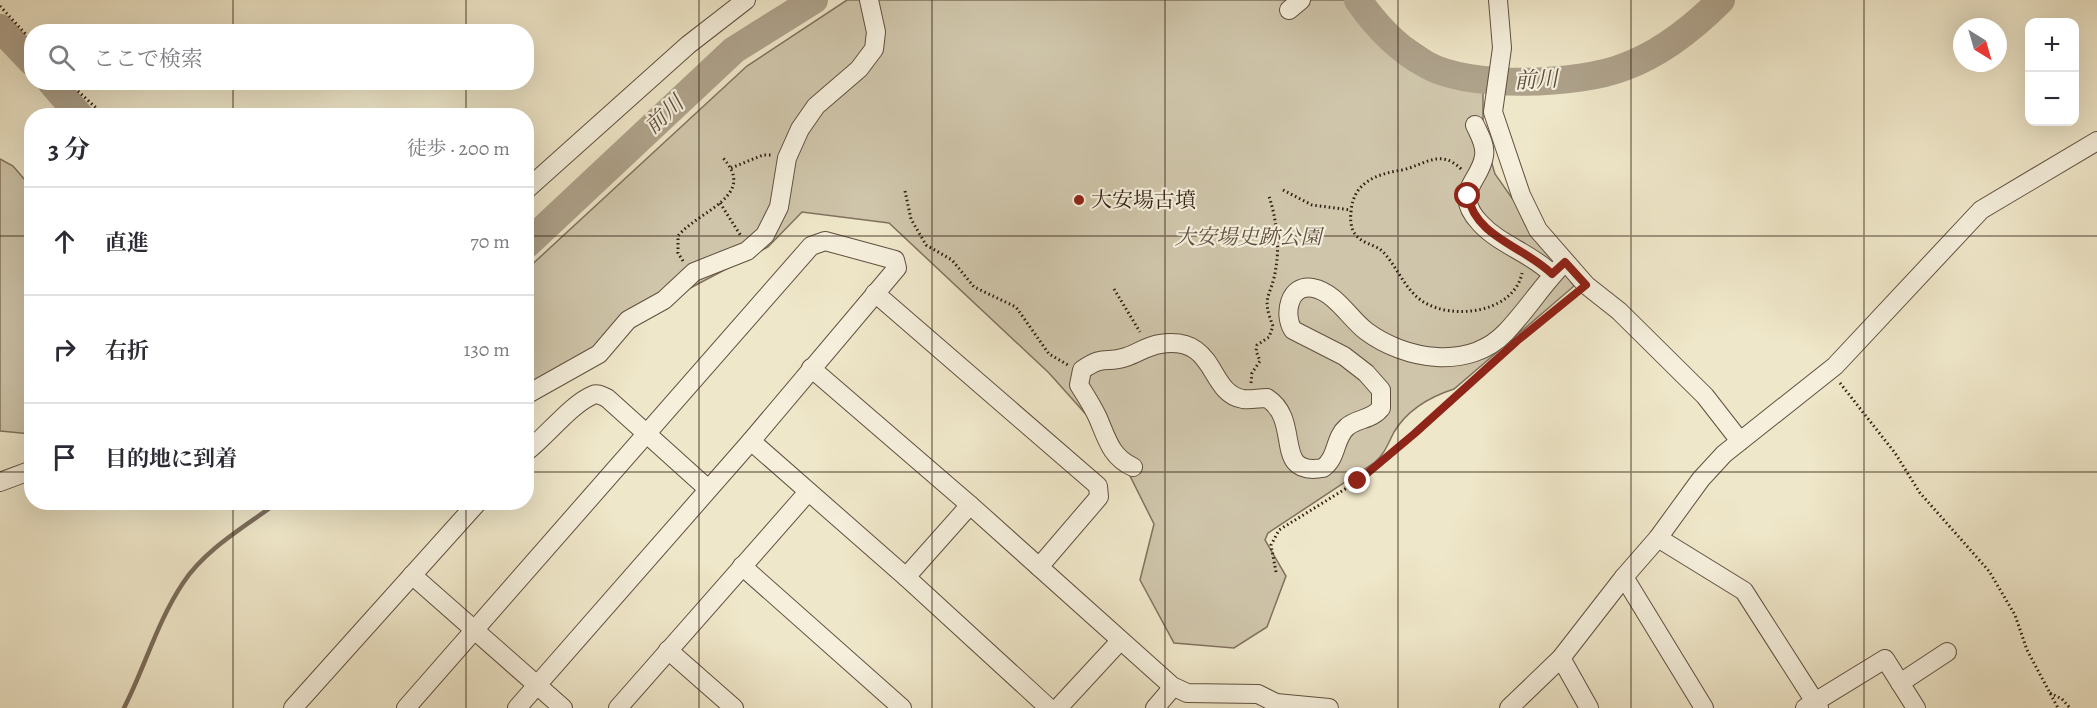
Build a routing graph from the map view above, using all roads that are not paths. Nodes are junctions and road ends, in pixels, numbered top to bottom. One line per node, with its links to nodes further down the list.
1 (746, 0): 6 (street)
2 (869, 0): 10 (street)
3 (1498, 0): 7 (street)
4 (1475, 125): 7 (street)
5 (2097, 141): 13 (street)
6 (534, 183)
7 (1559, 268): 13 (street); 15 (street)
8 (875, 293): 9 (street); 11 (street); 24 (street)
9 (812, 368): 12 (street); 20 (street)
10 (534, 391)
11 (647, 433): 14 (street); 18 (street); 28 (street)
12 (751, 441): 18 (street); 19 (street)
13 (1740, 441): 22 (street)
14 (534, 445)
15 (1133, 467)
16 (24, 473): 17 (street)
17 (0, 482)
18 (708, 489): 34 (street)
19 (808, 492): 23 (street); 26 (street)
20 (970, 505): 24 (street); 26 (street)
21 (471, 510): 25 (street)
22 (1658, 538): 27 (street); 37 (street)
23 (742, 566): 30 (street); 44 (street)
24 (1039, 567): 29 (street)
25 (412, 575): 28 (street); 38 (street)
26 (906, 577): 45 (street)
27 (1624, 577): 32 (street); 51 (street)
28 (473, 630): 34 (street); 39 (street)
29 (1120, 641): 35 (street); 46 (street)
30 (668, 650): 42 (street); 43 (street)
31 (1947, 652): 33 (street)
32 (1561, 658): 49 (street); 50 (street)
33 (1900, 682): 37 (street); 52 (street)
34 (537, 684): 40 (street); 41 (street)
35 (1173, 687): 36 (street); 47 (street)
36 (1269, 705): 48 (street)
37 (1812, 706)
38 (293, 708)
39 (406, 708)
40 (518, 708)
41 (563, 708)
42 (618, 708)
43 (734, 708)
44 (902, 708)
45 (1049, 708)
46 (1058, 708)
47 (1155, 708)
48 (1329, 708)
49 (1509, 708)
50 (1589, 708)
51 (1704, 708)
52 (1916, 708)

